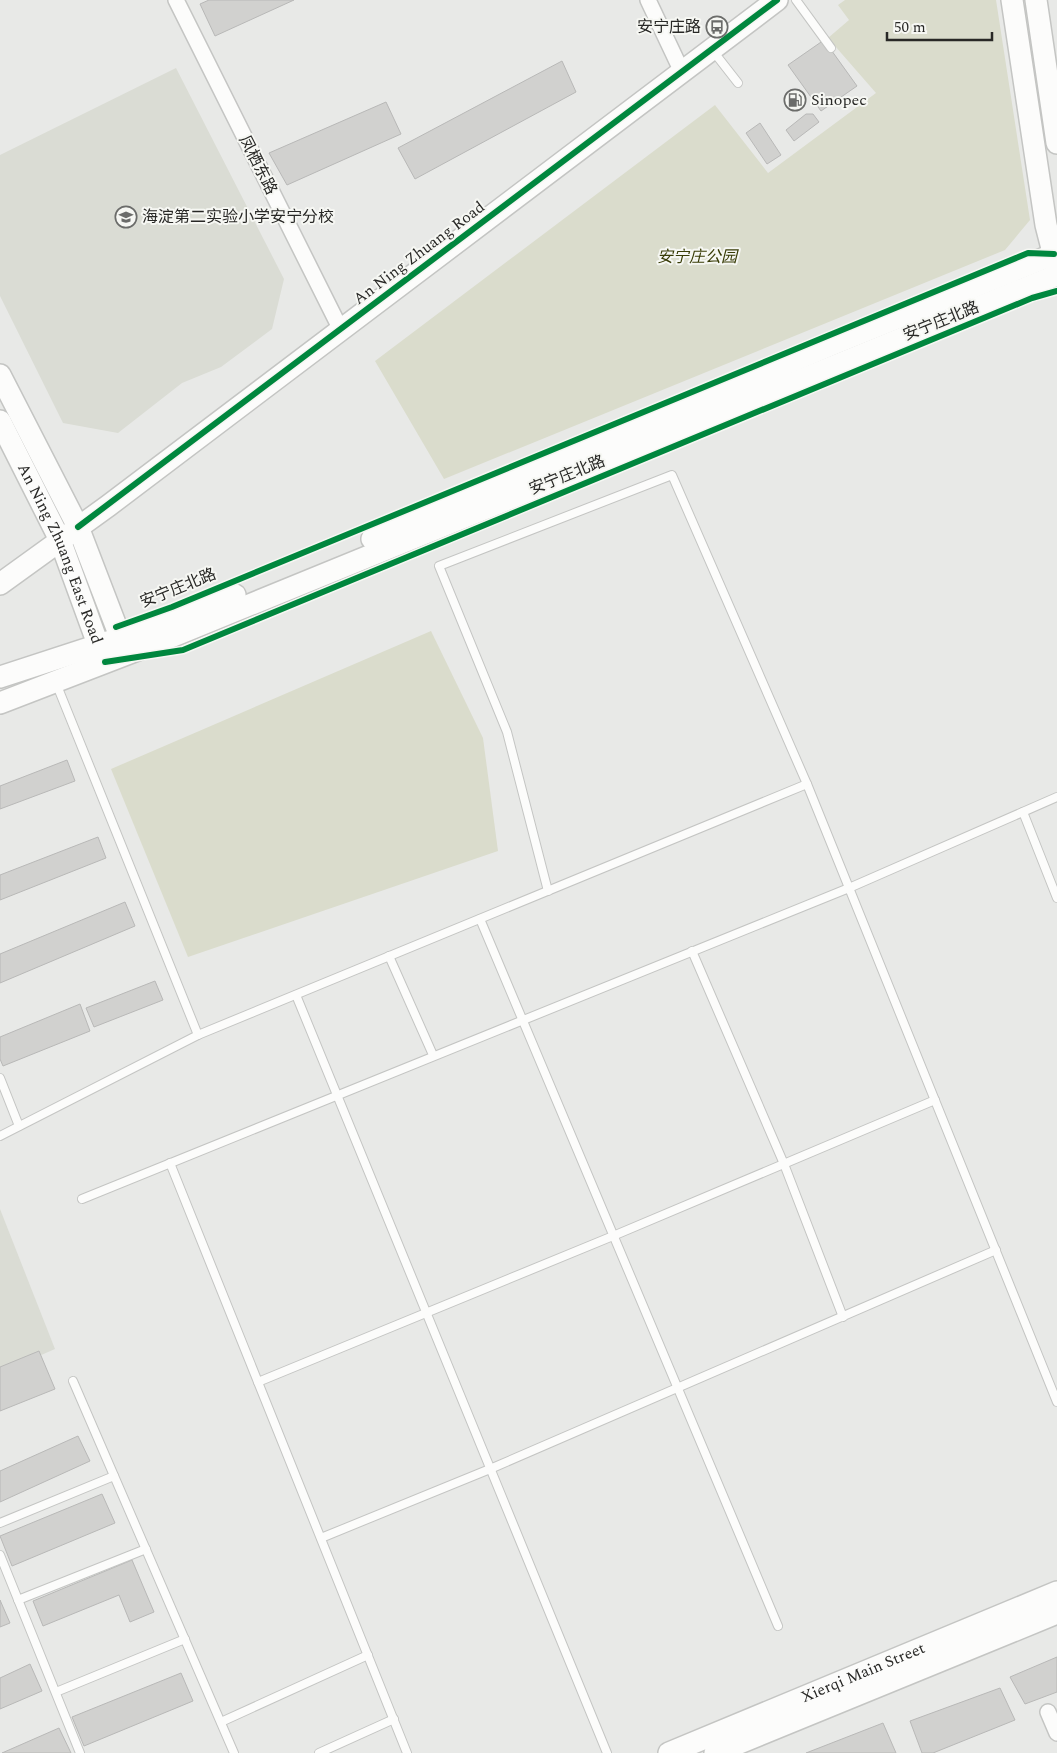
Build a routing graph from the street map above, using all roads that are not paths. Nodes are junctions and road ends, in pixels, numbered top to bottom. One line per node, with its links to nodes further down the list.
1 (176, 0): 14 (street, 凤栖东路)
2 (648, 0): 9 (street)
3 (777, 0): 8 (main road, An Ning Zhuang Road)
4 (796, 0): 7 (lane)
5 (1012, 0): 12 (main road)
6 (1036, 0): 11 (main road)
7 (831, 48)
8 (712, 50): 9 (main road, An Ning Zhuang Road); 10 (lane)
9 (682, 72): 14 (main road, An Ning Zhuang Road)
10 (738, 83)
11 (1057, 143)
12 (1056, 259): 20 (main road, 安宁庄北路)
13 (1057, 275): 20 (main road, 安宁庄北路)
14 (341, 330): 17 (main road, An Ning Zhuang Road)
15 (0, 375): 17 (main road, An Ning Zhuang East Road)
16 (0, 421): 18 (main road, An Ning Zhuang East Road)
17 (78, 528): 18 (main road, An Ning Zhuang Road); 20 (main road, An Ning Zhuang East Road)
18 (60, 540): 19 (main road); 21 (main road, An Ning Zhuang East Road)
19 (0, 584)
20 (123, 646): 21 (main road, 安宁庄北路)
21 (102, 654): 22 (main road); 23 (main road)
22 (0, 678)
23 (55, 681): 24 (main road); 36 (lane)
24 (0, 703)
25 (807, 784): 28 (lane); 29 (lane); 29 (lane)
26 (1057, 797): 27 (lane)
27 (1022, 812): 28 (lane); 30 (lane)
28 (849, 888): 32 (lane); 40 (lane)
29 (548, 890): 31 (lane)
30 (1057, 898)
31 (480, 919): 33 (lane); 35 (lane)
32 (692, 951): 35 (lane); 44 (lane)
33 (389, 956): 34 (lane); 37 (lane)
34 (296, 995): 36 (lane); 39 (lane)
35 (522, 1019): 37 (lane); 46 (lane)
36 (198, 1035): 41 (lane)
37 (434, 1055): 39 (lane)
38 (0, 1078): 41 (lane)
39 (336, 1094): 43 (lane); 48 (lane)
40 (935, 1100): 44 (lane); 47 (lane)
41 (19, 1126): 42 (lane)
42 (0, 1136)
43 (170, 1163): 45 (lane); 51 (lane)
44 (784, 1164): 46 (lane); 49 (lane)
45 (82, 1199)
46 (613, 1236): 48 (lane); 52 (lane)
47 (996, 1250): 49 (lane); 53 (lane)
48 (426, 1313): 51 (lane); 54 (lane)
49 (842, 1317): 52 (lane)
50 (73, 1381): 55 (lane)
51 (258, 1382): 57 (lane)
52 (678, 1389): 54 (lane); 63 (lane)
53 (1057, 1402)
54 (490, 1469): 57 (lane); 76 (lane)
55 (114, 1476): 56 (lane); 58 (lane)
56 (0, 1523)
57 (321, 1538): 65 (lane)
58 (146, 1549): 61 (lane); 64 (lane)
59 (0, 1555): 61 (lane)
60 (1057, 1592): 71 (main road, Xierqi Main Street)
61 (18, 1600): 66 (lane)
62 (1057, 1613): 77 (main road, Xierqi Main Street)
63 (778, 1626)
64 (185, 1639): 66 (lane); 69 (lane)
65 (368, 1655): 68 (lane); 69 (lane)
66 (56, 1692): 72 (lane)
67 (1048, 1712): 70 (street)
68 (394, 1719): 74 (lane); 75 (lane)
69 (221, 1722): 73 (lane)
70 (1057, 1733)
71 (677, 1751)
72 (80, 1753)
73 (234, 1753)
74 (319, 1753)
75 (407, 1753)
76 (607, 1753)
77 (716, 1753)

